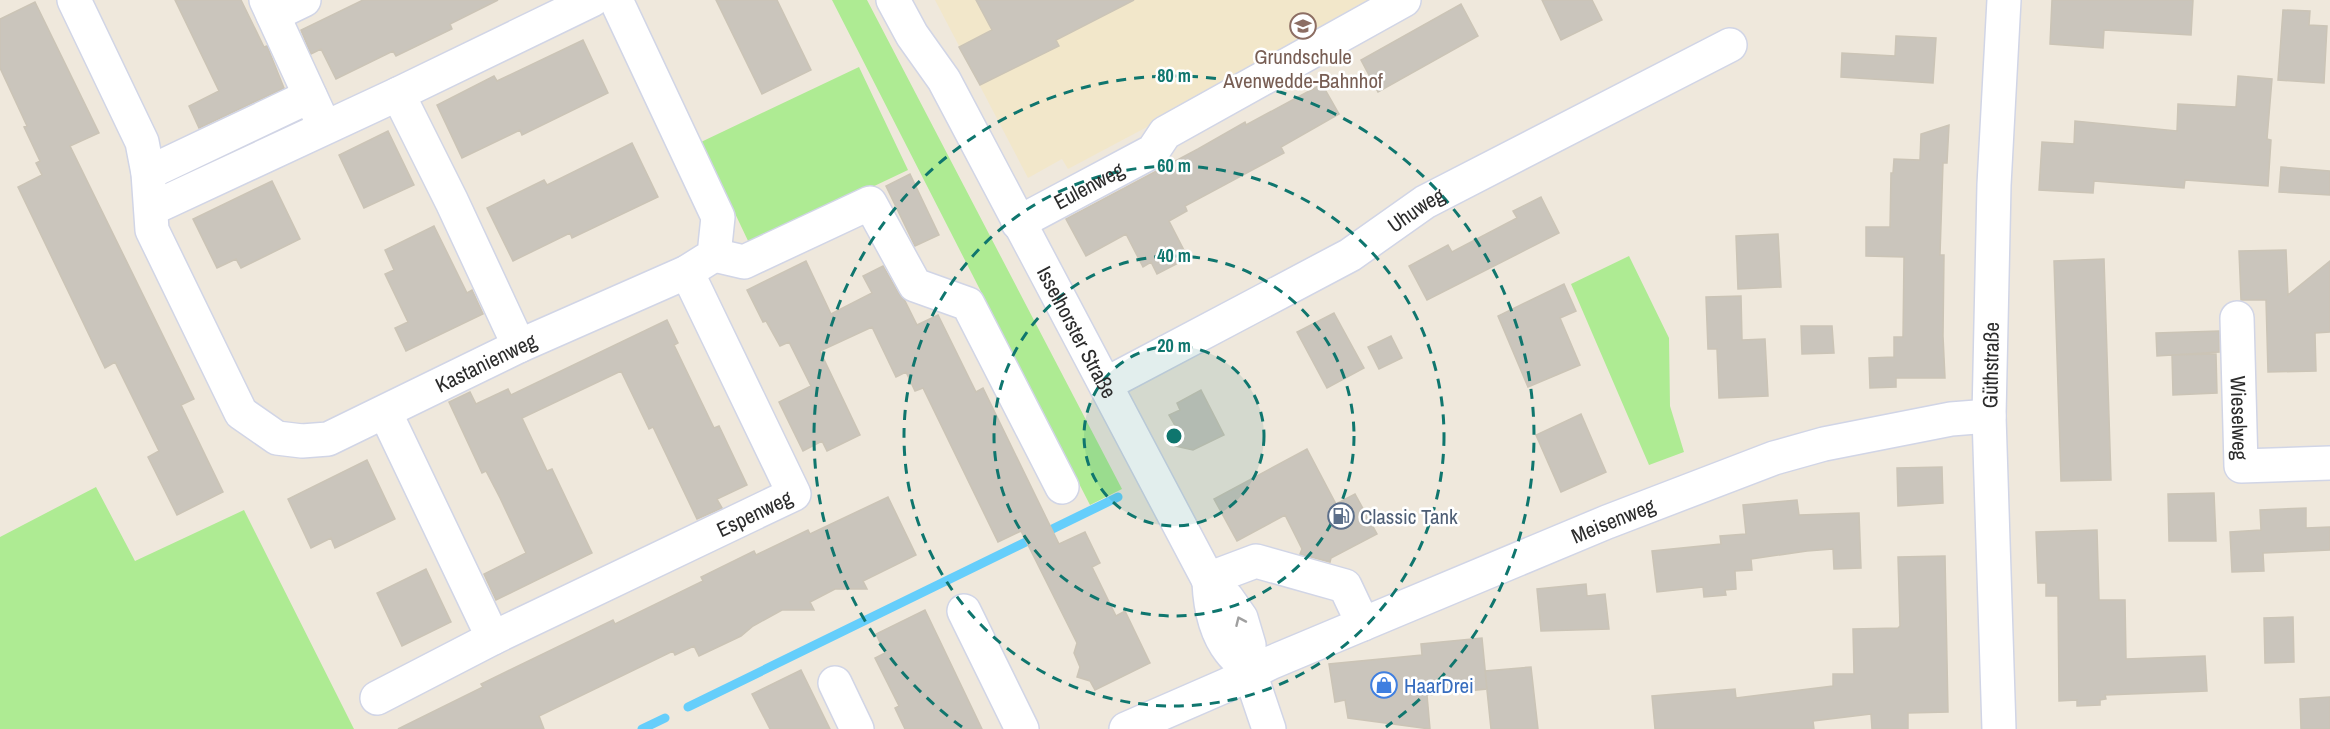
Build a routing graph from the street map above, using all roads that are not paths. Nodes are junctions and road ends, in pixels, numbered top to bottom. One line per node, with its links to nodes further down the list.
1 (74, 0): 15 (street, Kastanienweg)
2 (304, 0): 9 (street)
3 (592, 0): 12 (street)
4 (616, 0): 18 (street)
5 (893, 0): 11 (street, Isselhorster Straße)
6 (915, 0): 11 (street, Isselhorster Straße)
7 (1404, 0): 17 (street, Eulenweg)
8 (2004, 0): 23 (street, Güthstraße)
9 (269, 8): 13 (street)
10 (1730, 45): 21 (street, Uhuweg)
11 (944, 81): 17 (street, Isselhorster Straße)
12 (398, 94): 14 (street); 20 (street)
13 (310, 96): 14 (street); 15 (street)
14 (325, 128): 16 (street)
15 (148, 173): 16 (street, Kastanienweg)
16 (150, 209): 22 (street, Kastanienweg)
17 (1018, 223): 21 (street, Isselhorster Straße)
18 (700, 263): 20 (street, Kastanienweg); 25 (street); 29 (street, Espenweg)
19 (2237, 318): 24 (street, Wieselweg)
20 (519, 346): 22 (street, Kastanienweg)
21 (1106, 384): 26 (street, Isselhorster Straße)
22 (385, 412): 29 (street)
23 (1989, 416): 28 (street, Meisenweg); 37 (street, Güthstraße)
24 (2330, 463)
25 (1062, 487)
26 (1209, 580): 28 (street); 30 (street, Isselhorster Straße)
27 (964, 611): 34 (street)
28 (1363, 624): 30 (street, Meisenweg)
29 (494, 638): 32 (street, Espenweg)
30 (1250, 672): 35 (street, Meisenweg); 36 (street, Isselhorster Straße)
31 (835, 683): 33 (street)
32 (377, 698)
33 (857, 729)
34 (1022, 729)
35 (1126, 729)
36 (1269, 729)
37 (2000, 729)

